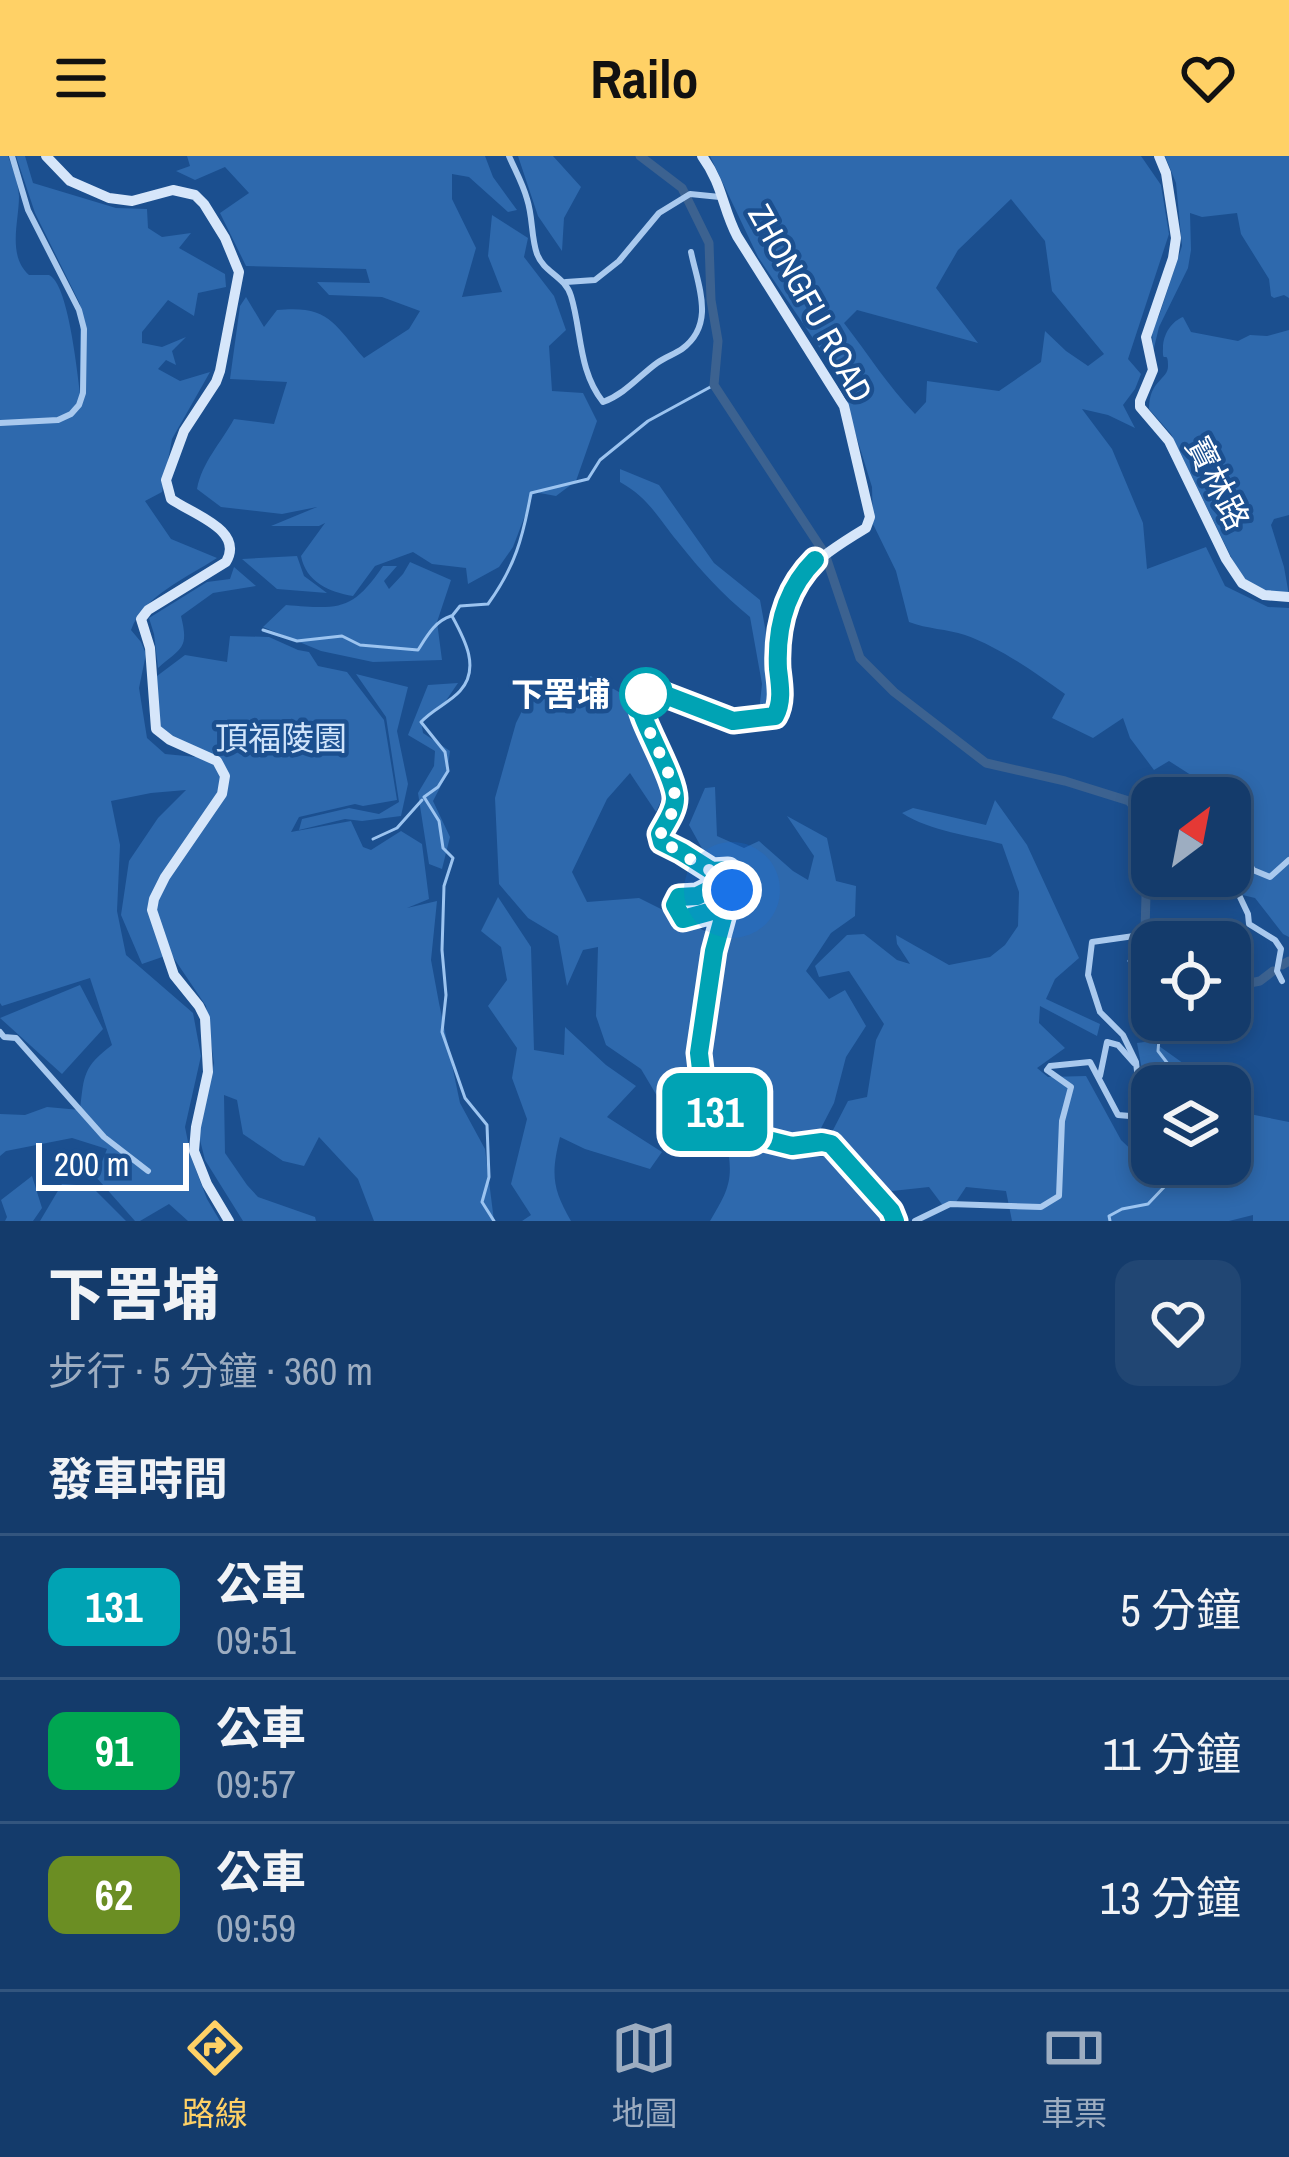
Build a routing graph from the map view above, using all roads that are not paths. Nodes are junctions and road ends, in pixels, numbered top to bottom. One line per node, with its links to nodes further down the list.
1 (12, 156): 9 (street)
2 (46, 156): 22 (street)
3 (509, 156): 8 (street)
4 (701, 156): 6 (street, ZHONGFU ROAD)
5 (1159, 156): 10 (street, 寶林路)
6 (724, 197): 8 (street); 23 (street, ZHONGFU ROAD)
7 (691, 252): 8 (street)
8 (566, 282)
9 (0, 423)
10 (1289, 597)
11 (1289, 860): 12 (street)
12 (1251, 867)
13 (1240, 897): 15 (street)
14 (1131, 936): 18 (street)
15 (1282, 981)
16 (0, 1032): 21 (street)
17 (1135, 1065): 19 (street)
18 (1136, 1065)
19 (1100, 1079): 20 (street); 24 (street)
20 (1131, 1115)
21 (148, 1171)
22 (229, 1221)
23 (895, 1221)
24 (916, 1221)

